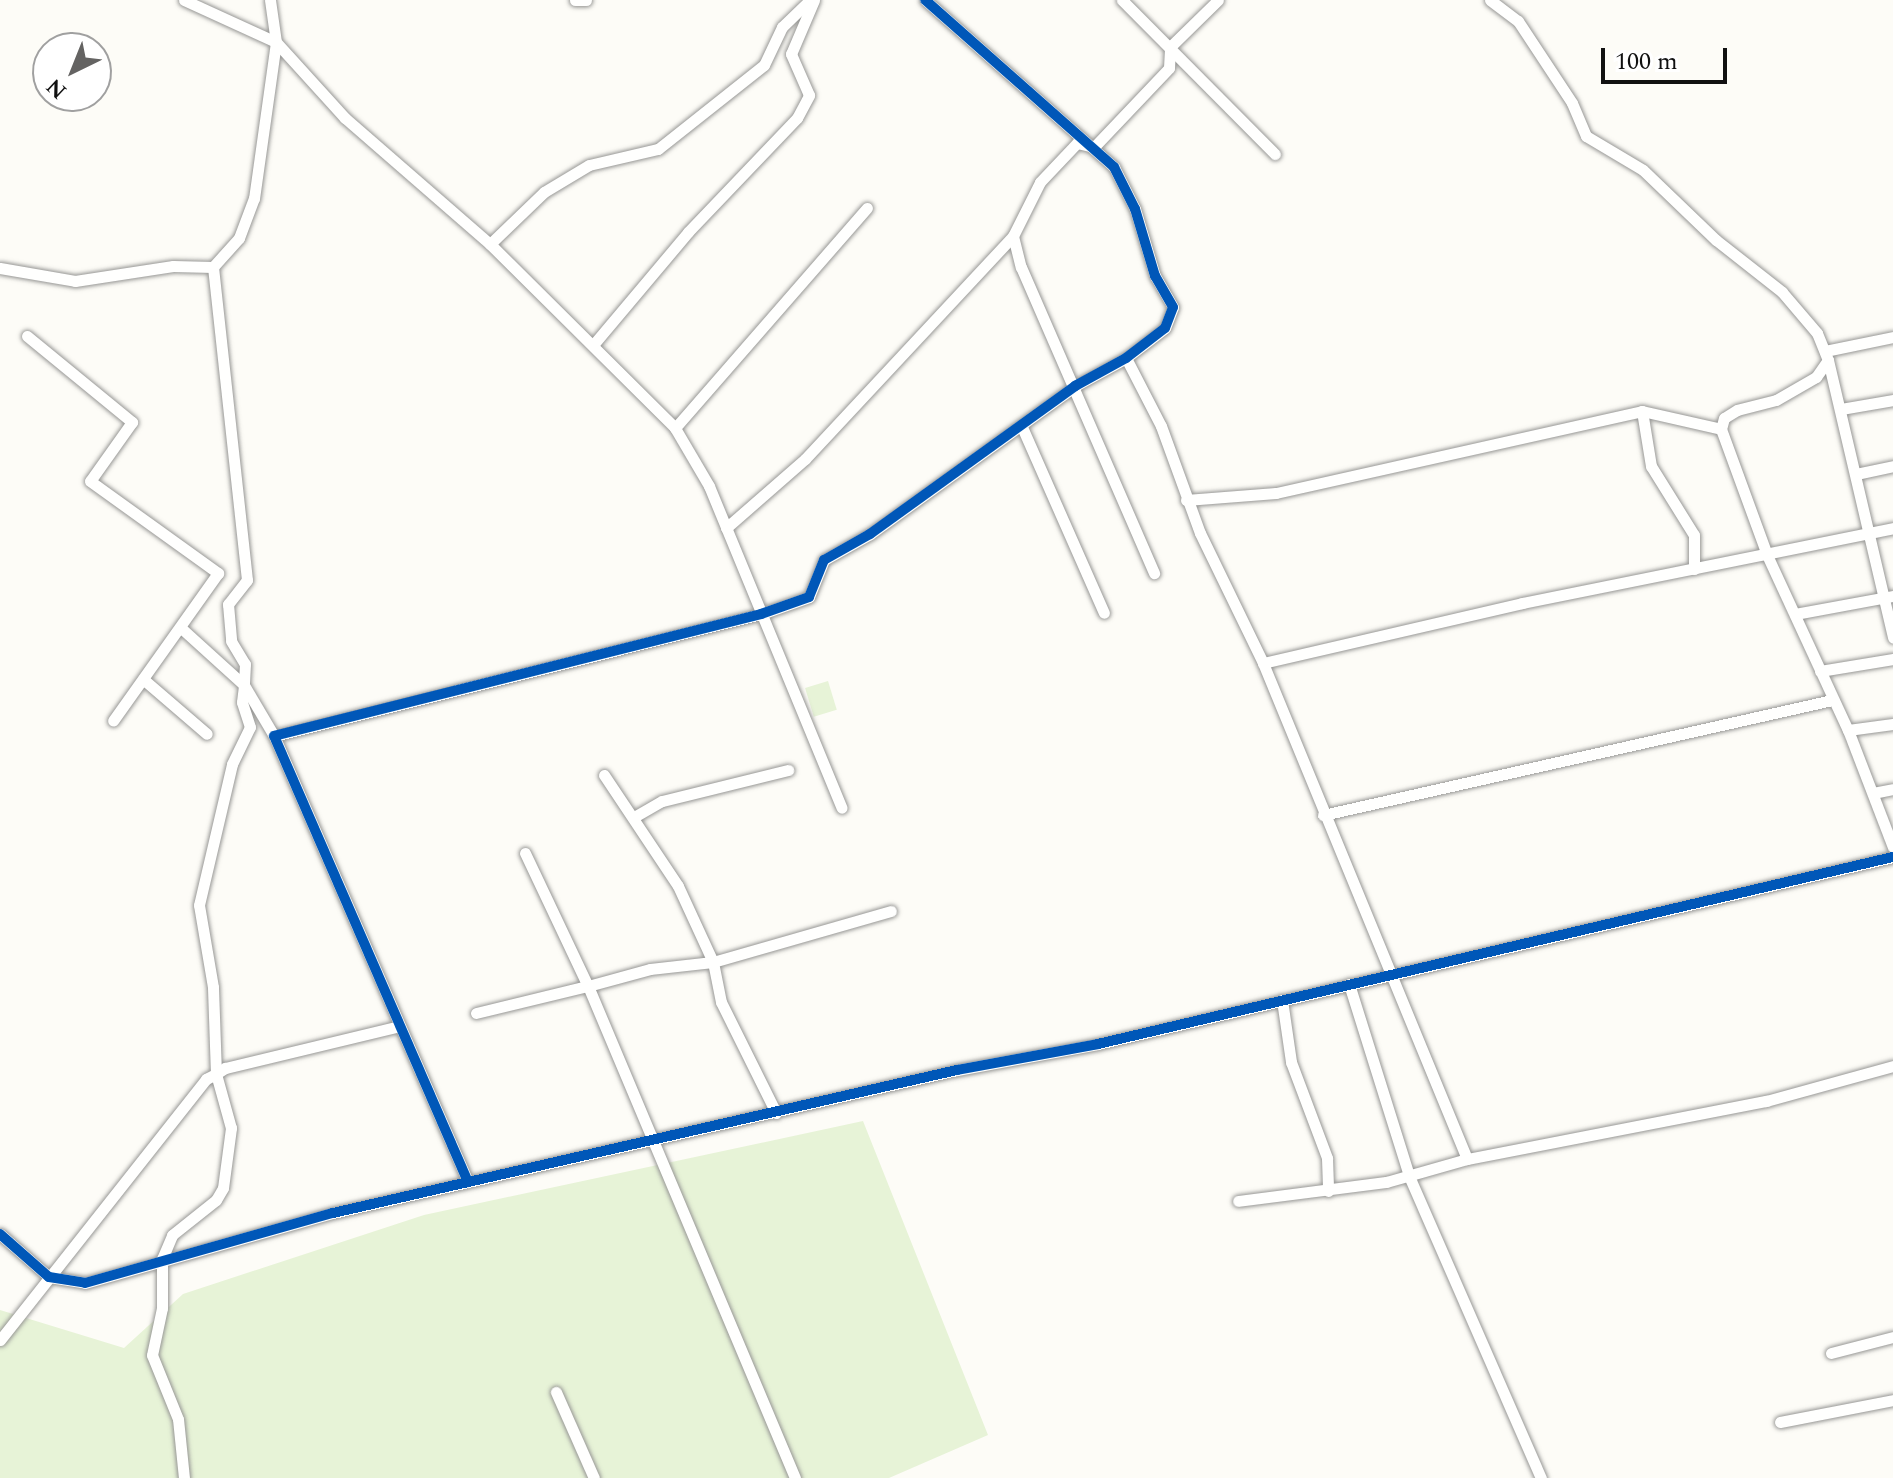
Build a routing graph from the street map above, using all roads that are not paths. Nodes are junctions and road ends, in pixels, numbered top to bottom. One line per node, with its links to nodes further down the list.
1 (184, 0): 10 (street)
2 (270, 0): 10 (street)
3 (575, 0): 4 (street)
4 (586, 0)
5 (813, 0): 16 (street); 21 (street)
6 (925, 0): 12 (street)
7 (1122, 0): 11 (street)
8 (1218, 0): 11 (street)
9 (1490, 0): 22 (street)
10 (276, 42): 16 (street); 17 (street)
11 (1170, 47): 12 (street); 13 (street)
12 (1094, 147): 15 (street); 23 (street)
13 (1275, 154)
14 (867, 208): 29 (street)
15 (1013, 236): 24 (street); 34 (street)
16 (490, 244): 21 (street)
17 (213, 267): 18 (street); 50 (street)
18 (0, 268)
19 (27, 336): 44 (street)
20 (1893, 337): 22 (street)
21 (593, 345): 29 (street)
22 (1826, 356): 26 (street); 30 (street)
23 (1126, 358): 24 (street); 33 (street)
24 (1075, 386): 28 (street); 39 (street)
25 (1893, 400): 26 (street)
26 (1841, 409): 32 (street)
27 (1642, 411): 30 (street); 33 (street); 38 (street)
28 (1022, 427): 41 (street); 42 (street)
29 (675, 428): 34 (street)
30 (1721, 429): 37 (street)
31 (1893, 466): 32 (street)
32 (1856, 474): 36 (street)
33 (1186, 500): 47 (street)
34 (726, 528): 42 (street)
35 (1893, 528): 36 (street)
36 (1870, 533): 37 (street); 40 (street)
37 (1767, 555): 38 (street); 43 (street)
38 (1694, 569): 47 (street)
39 (1154, 573)
40 (1888, 597): 43 (street); 45 (street)
41 (1104, 613)
42 (761, 614): 56 (street); 61 (street)
43 (1795, 614): 48 (street)
44 (180, 627): 49 (street); 50 (street)
45 (1893, 637)
46 (1893, 659): 48 (street)
47 (1263, 663): 62 (street)
48 (1820, 671): 51 (street)
49 (143, 679): 52 (street); 55 (street)
50 (244, 685): 56 (street); 76 (street)
51 (1832, 700): 54 (street); 62 (street)
52 (113, 721)
53 (1893, 724): 54 (street)
54 (1848, 730): 60 (street)
55 (207, 734)
56 (274, 736): 74 (street)
57 (788, 770): 63 (street)
58 (604, 775): 63 (street)
59 (1893, 789): 60 (street)
60 (1873, 793): 64 (street)
61 (842, 808)
62 (1323, 815): 69 (street)
63 (634, 817): 68 (street)
64 (1893, 847)
65 (525, 853): 71 (street)
66 (1893, 857): 69 (street)
67 (891, 911): 68 (street)
68 (713, 962): 71 (street); 77 (street)
69 (1393, 973): 70 (street); 79 (street)
70 (1349, 984): 72 (street); 80 (street)
71 (588, 986): 73 (street); 78 (street)
72 (1282, 1000): 77 (street); 82 (street)
73 (476, 1013)
74 (396, 1027): 76 (street); 81 (street)
75 (1893, 1066): 79 (street)
76 (216, 1074): 85 (street); 86 (street)
77 (776, 1113): 78 (street)
78 (655, 1141): 81 (street); 95 (street)
79 (1467, 1159): 80 (street)
80 (1409, 1176): 82 (street); 96 (street)
81 (468, 1182): 85 (street)
82 (1328, 1191): 83 (street)
83 (1238, 1201)
84 (0, 1234): 86 (street)
85 (162, 1259): 86 (street); 93 (street)
86 (49, 1277): 88 (street)
87 (1893, 1337): 89 (street)
88 (0, 1340)
89 (1831, 1353)
90 (556, 1392): 94 (street)
91 (1893, 1400): 92 (street)
92 (1780, 1422)
93 (184, 1478)
94 (594, 1478)
95 (795, 1478)
96 (1541, 1478)

